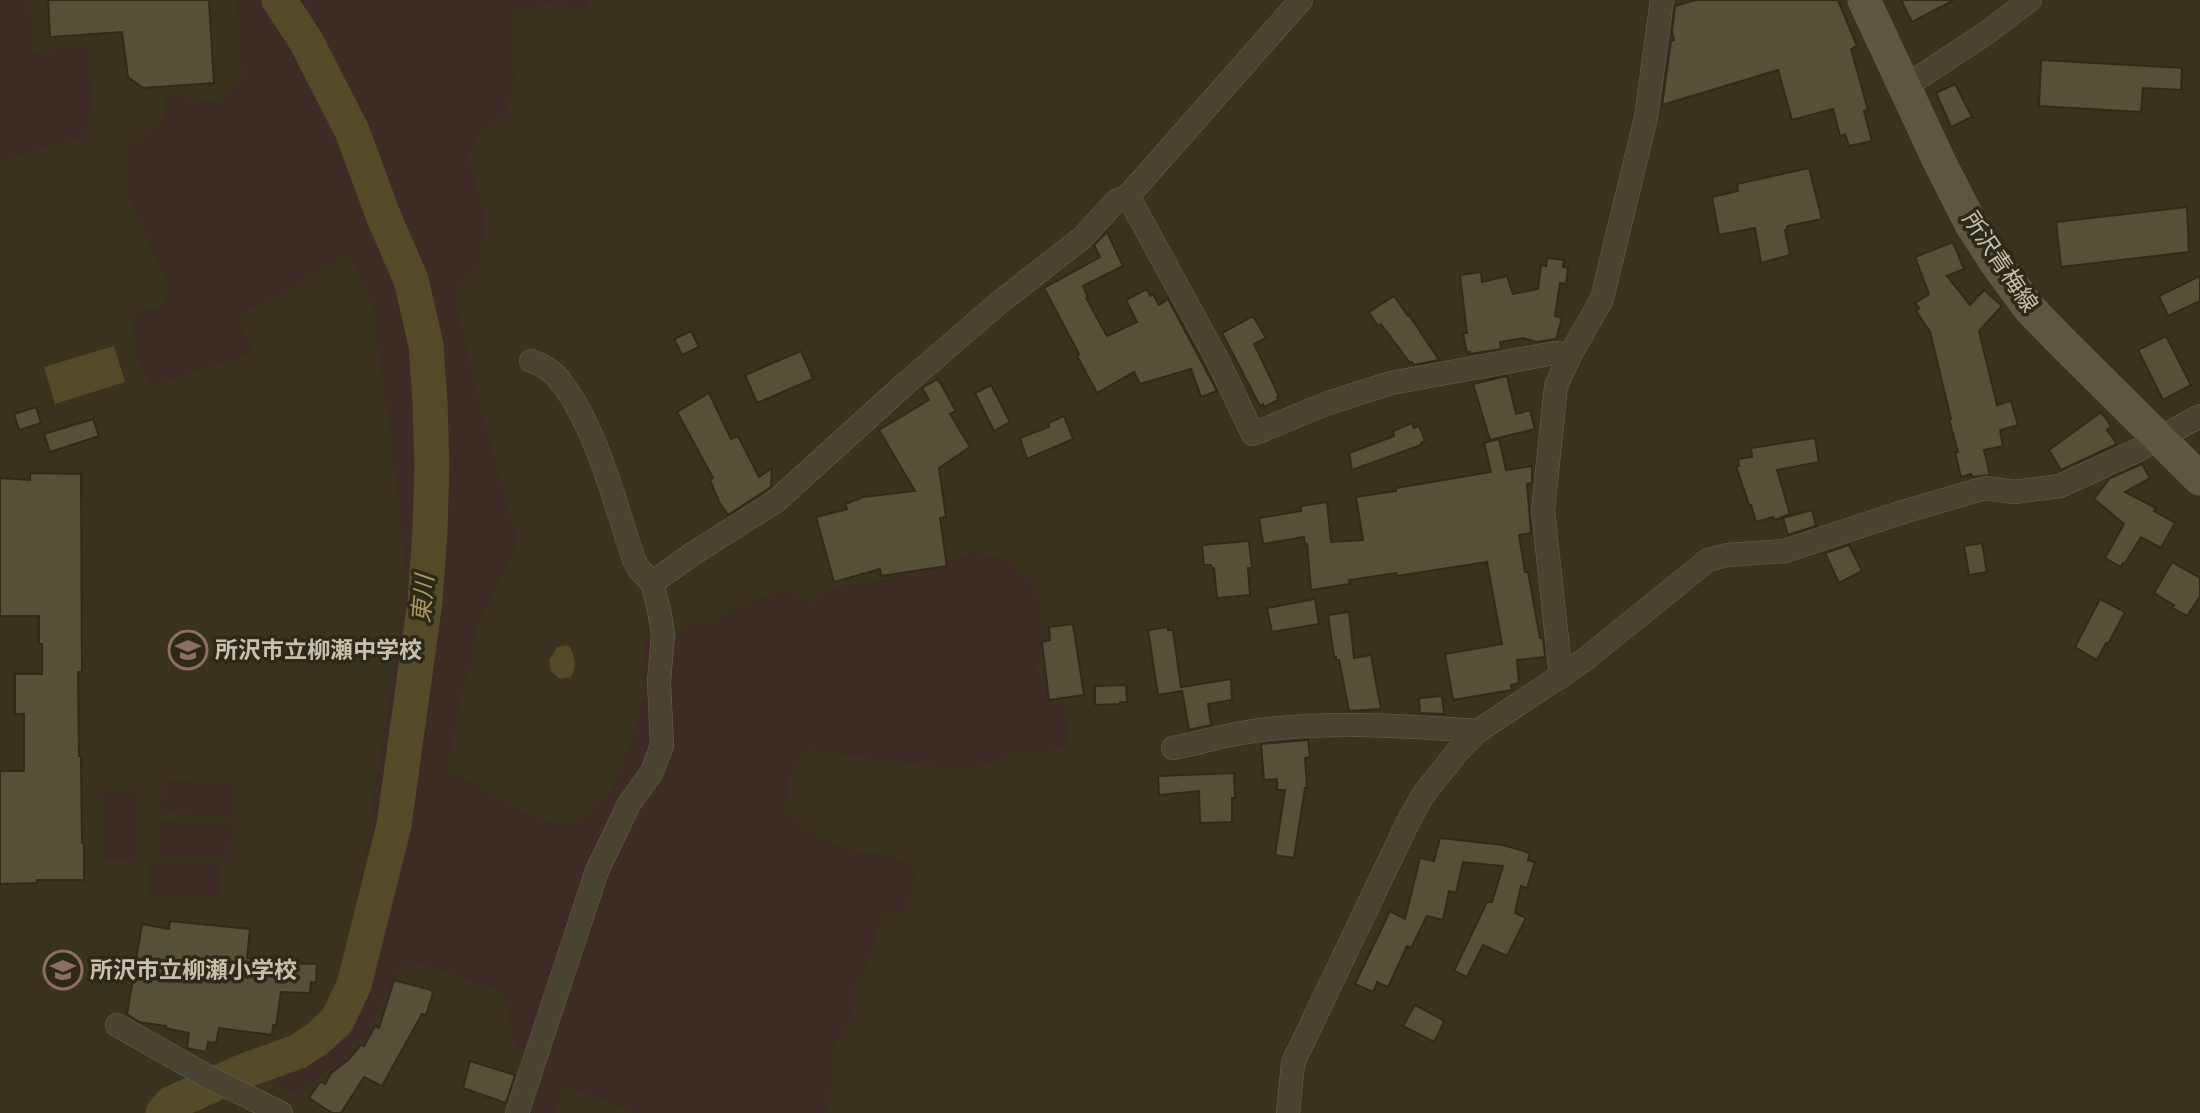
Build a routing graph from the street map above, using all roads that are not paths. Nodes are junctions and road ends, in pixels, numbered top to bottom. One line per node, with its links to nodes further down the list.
1 (1301, 0): 6 (street)
2 (1662, 0): 7 (street)
3 (1864, 0): 5 (main road, 所沢青梅線)
4 (2031, 0): 5 (street)
5 (1903, 88): 10 (main road, 所沢青梅線)
6 (1128, 196): 7 (street); 12 (street)
7 (1570, 355): 13 (street)
8 (531, 360): 12 (street)
9 (2200, 416): 10 (street)
10 (2158, 438): 11 (main road, 所沢青梅線); 13 (street)
11 (2200, 479)
12 (652, 583): 18 (street)
13 (1561, 677): 14 (street)
14 (1478, 731): 15 (street); 19 (street)
15 (1173, 748)
16 (117, 1025): 17 (street)
17 (281, 1113)
18 (517, 1113)
19 (1288, 1113)

